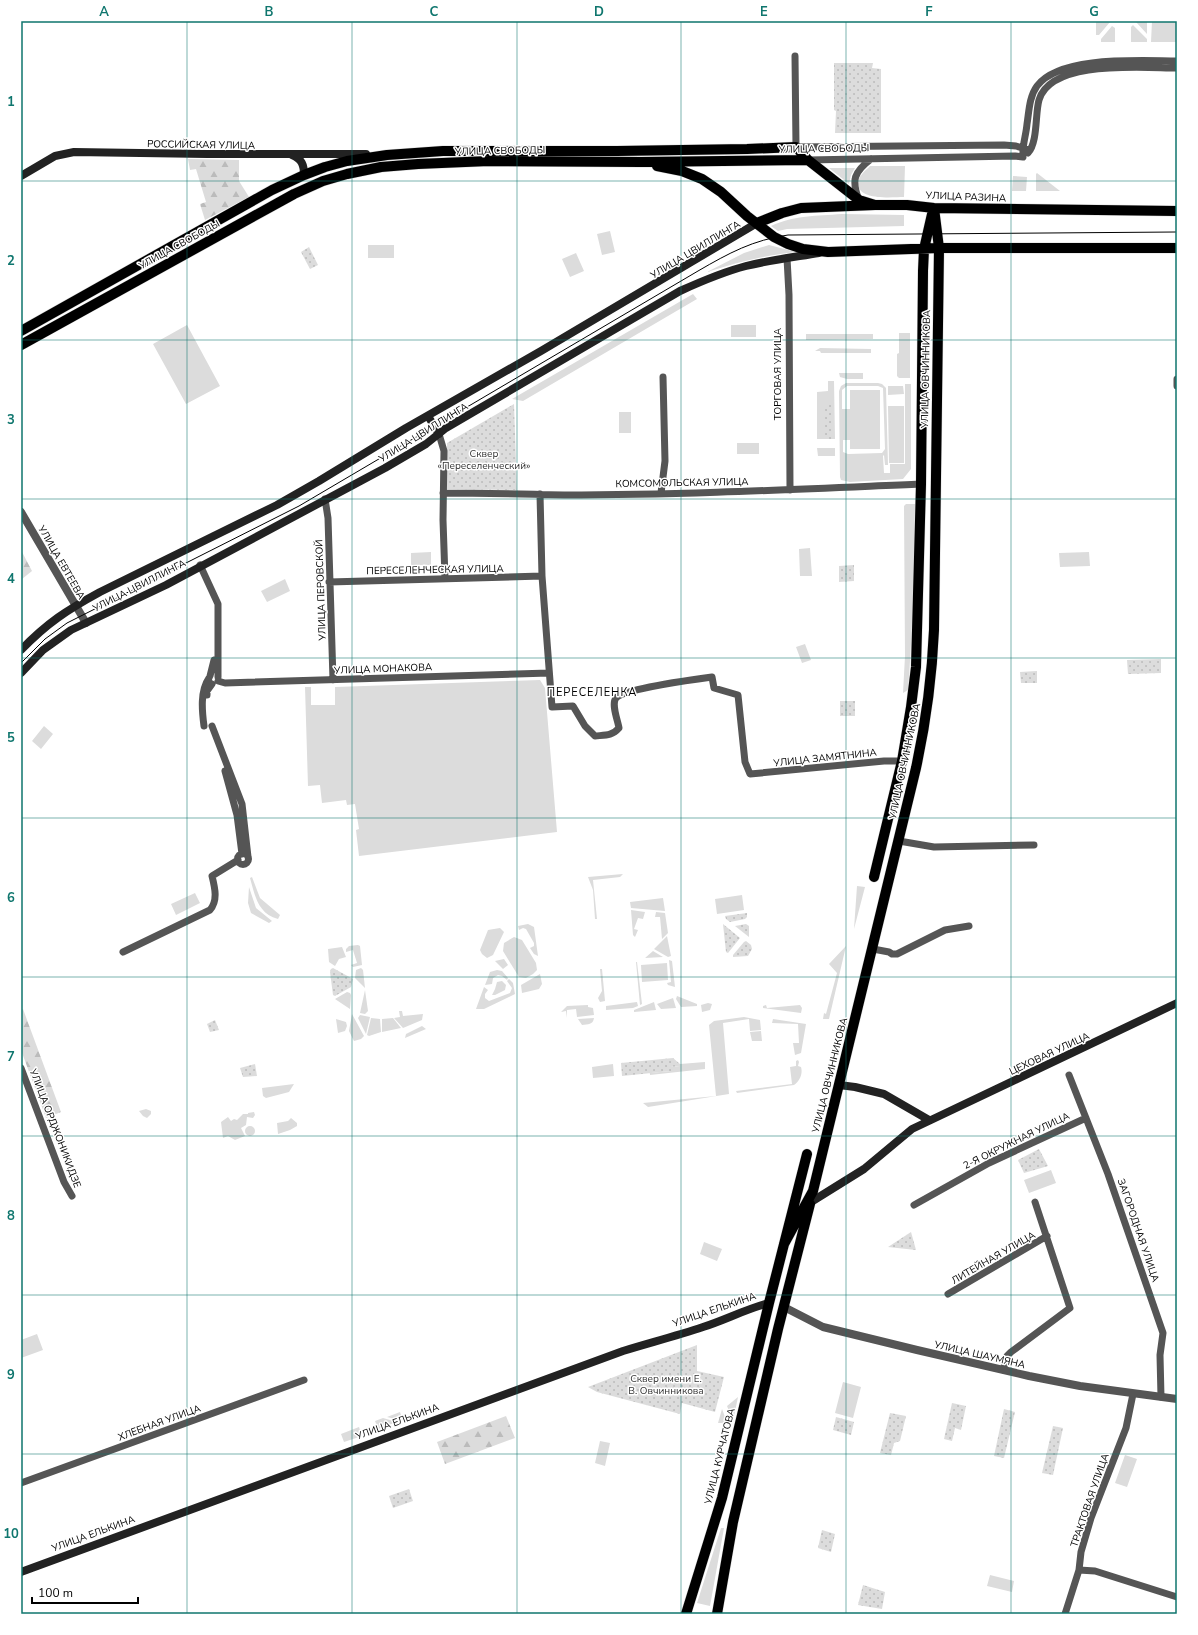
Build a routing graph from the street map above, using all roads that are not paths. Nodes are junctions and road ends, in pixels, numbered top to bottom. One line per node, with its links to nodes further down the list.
1 (795, 56): 6 (street)
2 (1177, 61): 4 (street)
3 (1177, 68): 5 (street)
4 (1027, 129): 5 (street); 8 (street)
5 (1034, 132): 9 (street)
6 (796, 147): 7 (street, УЛИЦА СВОБОДЫ); 11 (main road, УЛИЦА СВОБОДЫ); 15 (main road)
7 (900, 147): 8 (street, УЛИЦА СВОБОДЫ); 13 (street)
8 (1022, 148): 9 (street, УЛИЦА СВОБОДЫ); 12 (street)
9 (1030, 150): 12 (street)
10 (290, 154): 11 (main road, РОССИЙСКАЯ УЛИЦА); 17 (main road); 18 (main road, РОССИЙСКАЯ УЛИЦА)
11 (387, 155): 17 (main road, УЛИЦА СВОБОДЫ)
12 (1023, 157): 13 (street, УЛИЦА СВОБОДЫ)
13 (900, 158): 14 (street, УЛИЦА СВОБОДЫ)
14 (871, 159): 15 (street, УЛИЦА СВОБОДЫ); 19 (street)
15 (808, 160): 16 (main road, УЛИЦА СВОБОДЫ); 19 (main road)
16 (641, 162): 23 (main road); 30 (main road, УЛИЦА СВОБОДЫ)
17 (304, 175): 29 (main road, УЛИЦА СВОБОДЫ)
18 (21, 176)
19 (859, 200): 20 (main road)
20 (875, 205): 21 (main road, УЛИЦА РАЗИНА); 23 (main road, УЛИЦА РАЗИНА)
21 (934, 208): 22 (main road, УЛИЦА РАЗИНА); 24 (main road, УЛИЦА ОВЧИННИКОВА); 26 (main road, УЛИЦА ОВЧИННИКОВА)
22 (1177, 211)
23 (757, 223): 27 (main road); 34 (main road, УЛИЦА ЦВИЛЛИНГА)
24 (939, 248): 25 (main road); 26 (main road); 55 (main road, УЛИЦА ОВЧИННИКОВА)
25 (1177, 248)
26 (924, 249): 27 (main road); 36 (main road, УЛИЦА ОВЧИННИКОВА)
27 (828, 252): 28 (main road, УЛИЦА ЦВИЛЛИНГА)
28 (787, 258): 35 (main road, УЛИЦА ЦВИЛЛИНГА); 37 (street, ТОРГОВАЯ УЛИЦА)
29 (21, 331)
30 (21, 345)
31 (663, 377): 39 (street)
32 (1177, 379): 33 (street)
33 (1177, 386)
34 (428, 416): 35 (main road); 47 (main road, УЛИЦА ЦВИЛЛИНГА)
35 (439, 434): 38 (street); 41 (main road, УЛИЦА ЦВИЛЛИНГА)
36 (921, 484): 37 (street, КОМСОМОЛЬСКАЯ УЛИЦА); 54 (main road, УЛИЦА ОВЧИННИКОВА)
37 (790, 490): 39 (street, КОМСОМОЛЬСКАЯ УЛИЦА)
38 (443, 493): 40 (street, КОМСОМОЛЬСКАЯ УЛИЦА); 45 (street)
39 (661, 493): 40 (street, КОМСОМОЛЬСКАЯ УЛИЦА)
40 (540, 494): 44 (street)
41 (325, 499): 43 (main road, УЛИЦА ЦВИЛЛИНГА); 46 (street, УЛИЦА ПЕРОВСКОЙ)
42 (21, 512): 47 (street, УЛИЦА ЕВТЕЕВА)
43 (198, 566): 48 (main road, УЛИЦА ЦВИЛЛИНГА); 52 (street)
44 (542, 576): 45 (street, ПЕРЕСЕЛЕНЧЕСКАЯ УЛИЦА); 51 (street)
45 (445, 578): 46 (street, ПЕРЕСЕЛЕНЧЕСКАЯ УЛИЦА)
46 (329, 582): 53 (street, УЛИЦА ПЕРОВСКОЙ)
47 (76, 605): 48 (street, УЛИЦА ЕВТЕЕВА); 49 (main road, УЛИЦА ЦВИЛЛИНГА)
48 (86, 623): 50 (main road, УЛИЦА ЦВИЛЛИНГА)
49 (21, 650)
50 (21, 672)
51 (549, 673): 53 (street, УЛИЦА МОНАКОВА); 54 (street, УЛИЦА ЗАМЯТНИНА)
52 (213, 679): 53 (street, УЛИЦА МОНАКОВА); 60 (street)
53 (333, 680)
54 (902, 761): 57 (main road, УЛИЦА ОВЧИННИКОВА)
55 (899, 841): 56 (street); 59 (main road, УЛИЦА ОВЧИННИКОВА)
56 (1034, 845)
57 (874, 877)
58 (969, 926): 59 (street)
59 (873, 949): 64 (main road, УЛИЦА ОВЧИННИКОВА)
60 (123, 952)
61 (1177, 1003): 66 (main road, ЦЕХОВАЯ УЛИЦА)
62 (21, 1068): 68 (street, УЛИЦА ОРДЖОНИКИДЗЕ)
63 (1069, 1075): 65 (street, ЗАГОРОДНАЯ УЛИЦА)
64 (839, 1085): 66 (main road); 73 (main road, УЛИЦА ОВЧИННИКОВА)
65 (1086, 1118): 71 (street, 2-Я ОКРУЖНАЯ УЛИЦА); 80 (street, ЗАГОРОДНАЯ УЛИЦА)
66 (929, 1120): 69 (main road, ЦЕХОВАЯ УЛИЦА)
67 (807, 1154): 73 (main road)
68 (72, 1196)
69 (811, 1202): 76 (main road)
70 (1035, 1202): 72 (street)
71 (914, 1205)
72 (1047, 1236): 74 (street, ЛИТЕЙНАЯ УЛИЦА); 77 (street)
73 (784, 1244): 75 (main road)
74 (948, 1294)
75 (769, 1303): 76 (main road, УЛИЦА ЕЛЬКИНА); 84 (main road, УЛИЦА ЕЛЬКИНА); 86 (main road, УЛИЦА КУРЧАТОВА)
76 (784, 1307): 77 (street, УЛИЦА ШАУМЯНА); 87 (main road)
77 (1003, 1370): 79 (street, УЛИЦА ШАУМЯНА)
78 (304, 1380): 82 (street, ХЛЕБНАЯ УЛИЦА)
79 (1133, 1394): 80 (street, УЛИЦА ШАУМЯНА); 83 (street, ТРАКТОВАЯ УЛИЦА)
80 (1161, 1397): 81 (street, УЛИЦА ШАУМЯНА)
81 (1177, 1399)
82 (21, 1483)
83 (1079, 1570): 85 (street); 88 (street, ТРАКТОВАЯ УЛИЦА)
84 (21, 1572)
85 (1177, 1597)
86 (686, 1614)
87 (717, 1614)
88 (1065, 1614)

